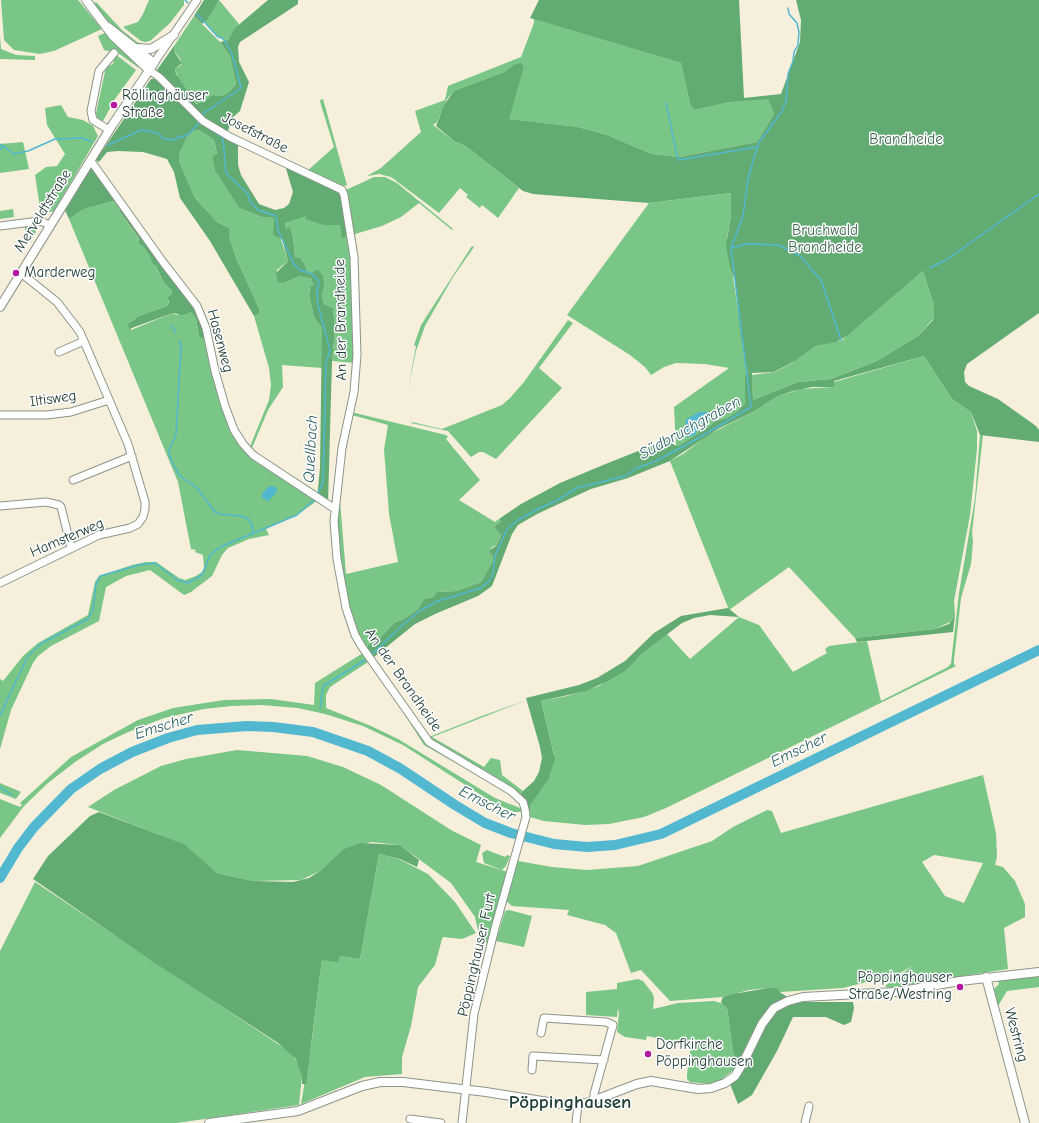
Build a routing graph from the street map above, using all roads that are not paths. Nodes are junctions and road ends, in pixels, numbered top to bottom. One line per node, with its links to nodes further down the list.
1 (86, 0): 3 (main road)
2 (197, 0): 4 (street, Merveldtstraße)
3 (108, 28): 5 (main road); 7 (main road)
4 (174, 35): 5 (main road); 7 (street, Merveldtstraße)
5 (134, 48): 7 (main road)
6 (114, 53): 8 (street)
7 (151, 66): 8 (main road, Merveldtstraße); 10 (street, Josefstraße)
8 (109, 130): 9 (main road, Merveldtstraße)
9 (91, 161): 11 (main road, Merveldtstraße); 22 (street, Hasenweg)
10 (342, 190): 22 (street, An der Brandheide)
11 (51, 225): 12 (street); 13 (main road, Merveldtstraße)
12 (0, 226)
13 (21, 273): 14 (main road, Merveldtstraße); 15 (street)
14 (0, 307)
15 (84, 341): 16 (street); 17 (street)
16 (59, 352)
17 (109, 400): 18 (street, Iltisweg); 19 (street)
18 (0, 415)
19 (132, 456): 20 (street); 23 (street, Hamsterweg)
20 (73, 480)
21 (0, 506): 23 (street)
22 (335, 509): 25 (street, An der Brandheide)
23 (71, 547): 24 (street, Hamsterweg)
24 (0, 582)
25 (524, 827): 31 (street, Pöppinghauser Furt)
26 (1039, 972): 27 (main road)
27 (986, 978): 32 (main road); 41 (main road, Westring)
28 (541, 1033): 29 (street)
29 (604, 1060): 30 (street); 32 (street)
30 (532, 1070)
31 (466, 1091): 33 (main road); 36 (main road); 38 (street, Pöppinghauser Furt)
32 (594, 1101): 33 (main road)
33 (578, 1104): 39 (street)
34 (809, 1106): 40 (street)
35 (410, 1119): 37 (street)
36 (209, 1123)
37 (440, 1123)
38 (462, 1123)
39 (576, 1123)
40 (805, 1123)
41 (1025, 1123)

